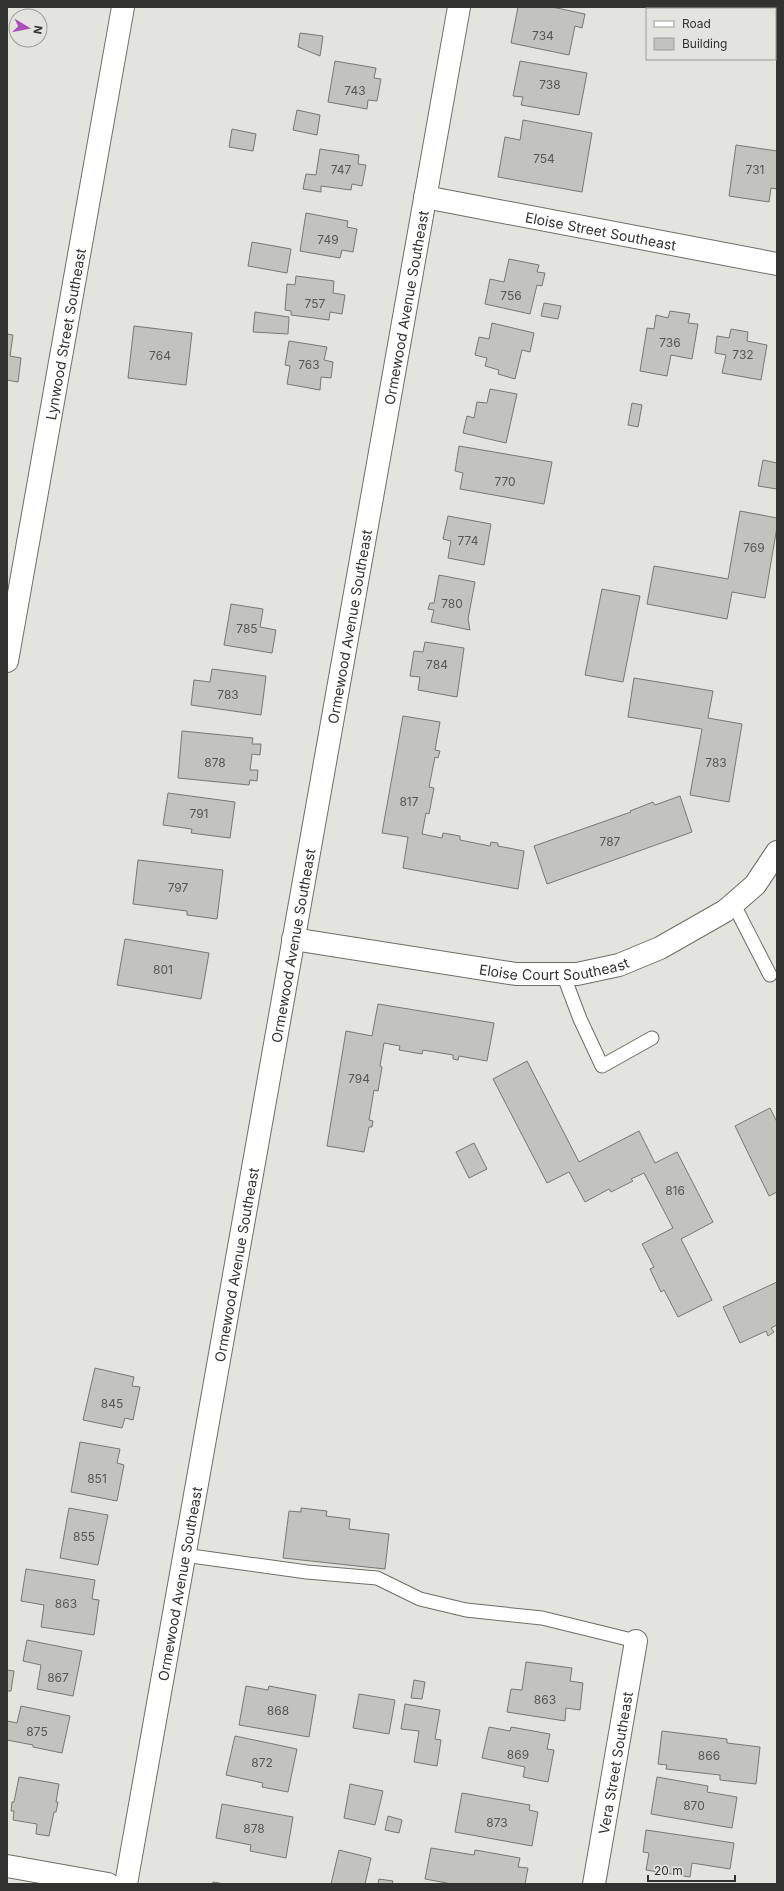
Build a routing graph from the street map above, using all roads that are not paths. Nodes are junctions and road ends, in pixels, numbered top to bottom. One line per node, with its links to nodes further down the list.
1 (123, 7): 5 (street, Lynwood Street Southeast)
2 (459, 7): 3 (street, Ormewood Avenue Southeast)
3 (425, 197): 4 (street, Eloise Street Southeast); 8 (street, Ormewood Avenue Southeast)
4 (777, 264)
5 (7, 661)
6 (777, 852): 7 (street, Eloise Court Southeast)
7 (733, 903): 9 (street, Eloise Court Southeast); 10 (lane)
8 (293, 939): 9 (street, Eloise Court Southeast); 12 (street, Ormewood Avenue Southeast)
9 (563, 974): 11 (lane)
10 (770, 975)
11 (652, 1038)
12 (184, 1555): 13 (lane); 16 (street, Ormewood Avenue Southeast)
13 (636, 1641): 17 (street, Vera Street Southeast)
14 (7, 1866): 15 (street)
15 (108, 1884)
16 (126, 1884)
17 (594, 1884)

